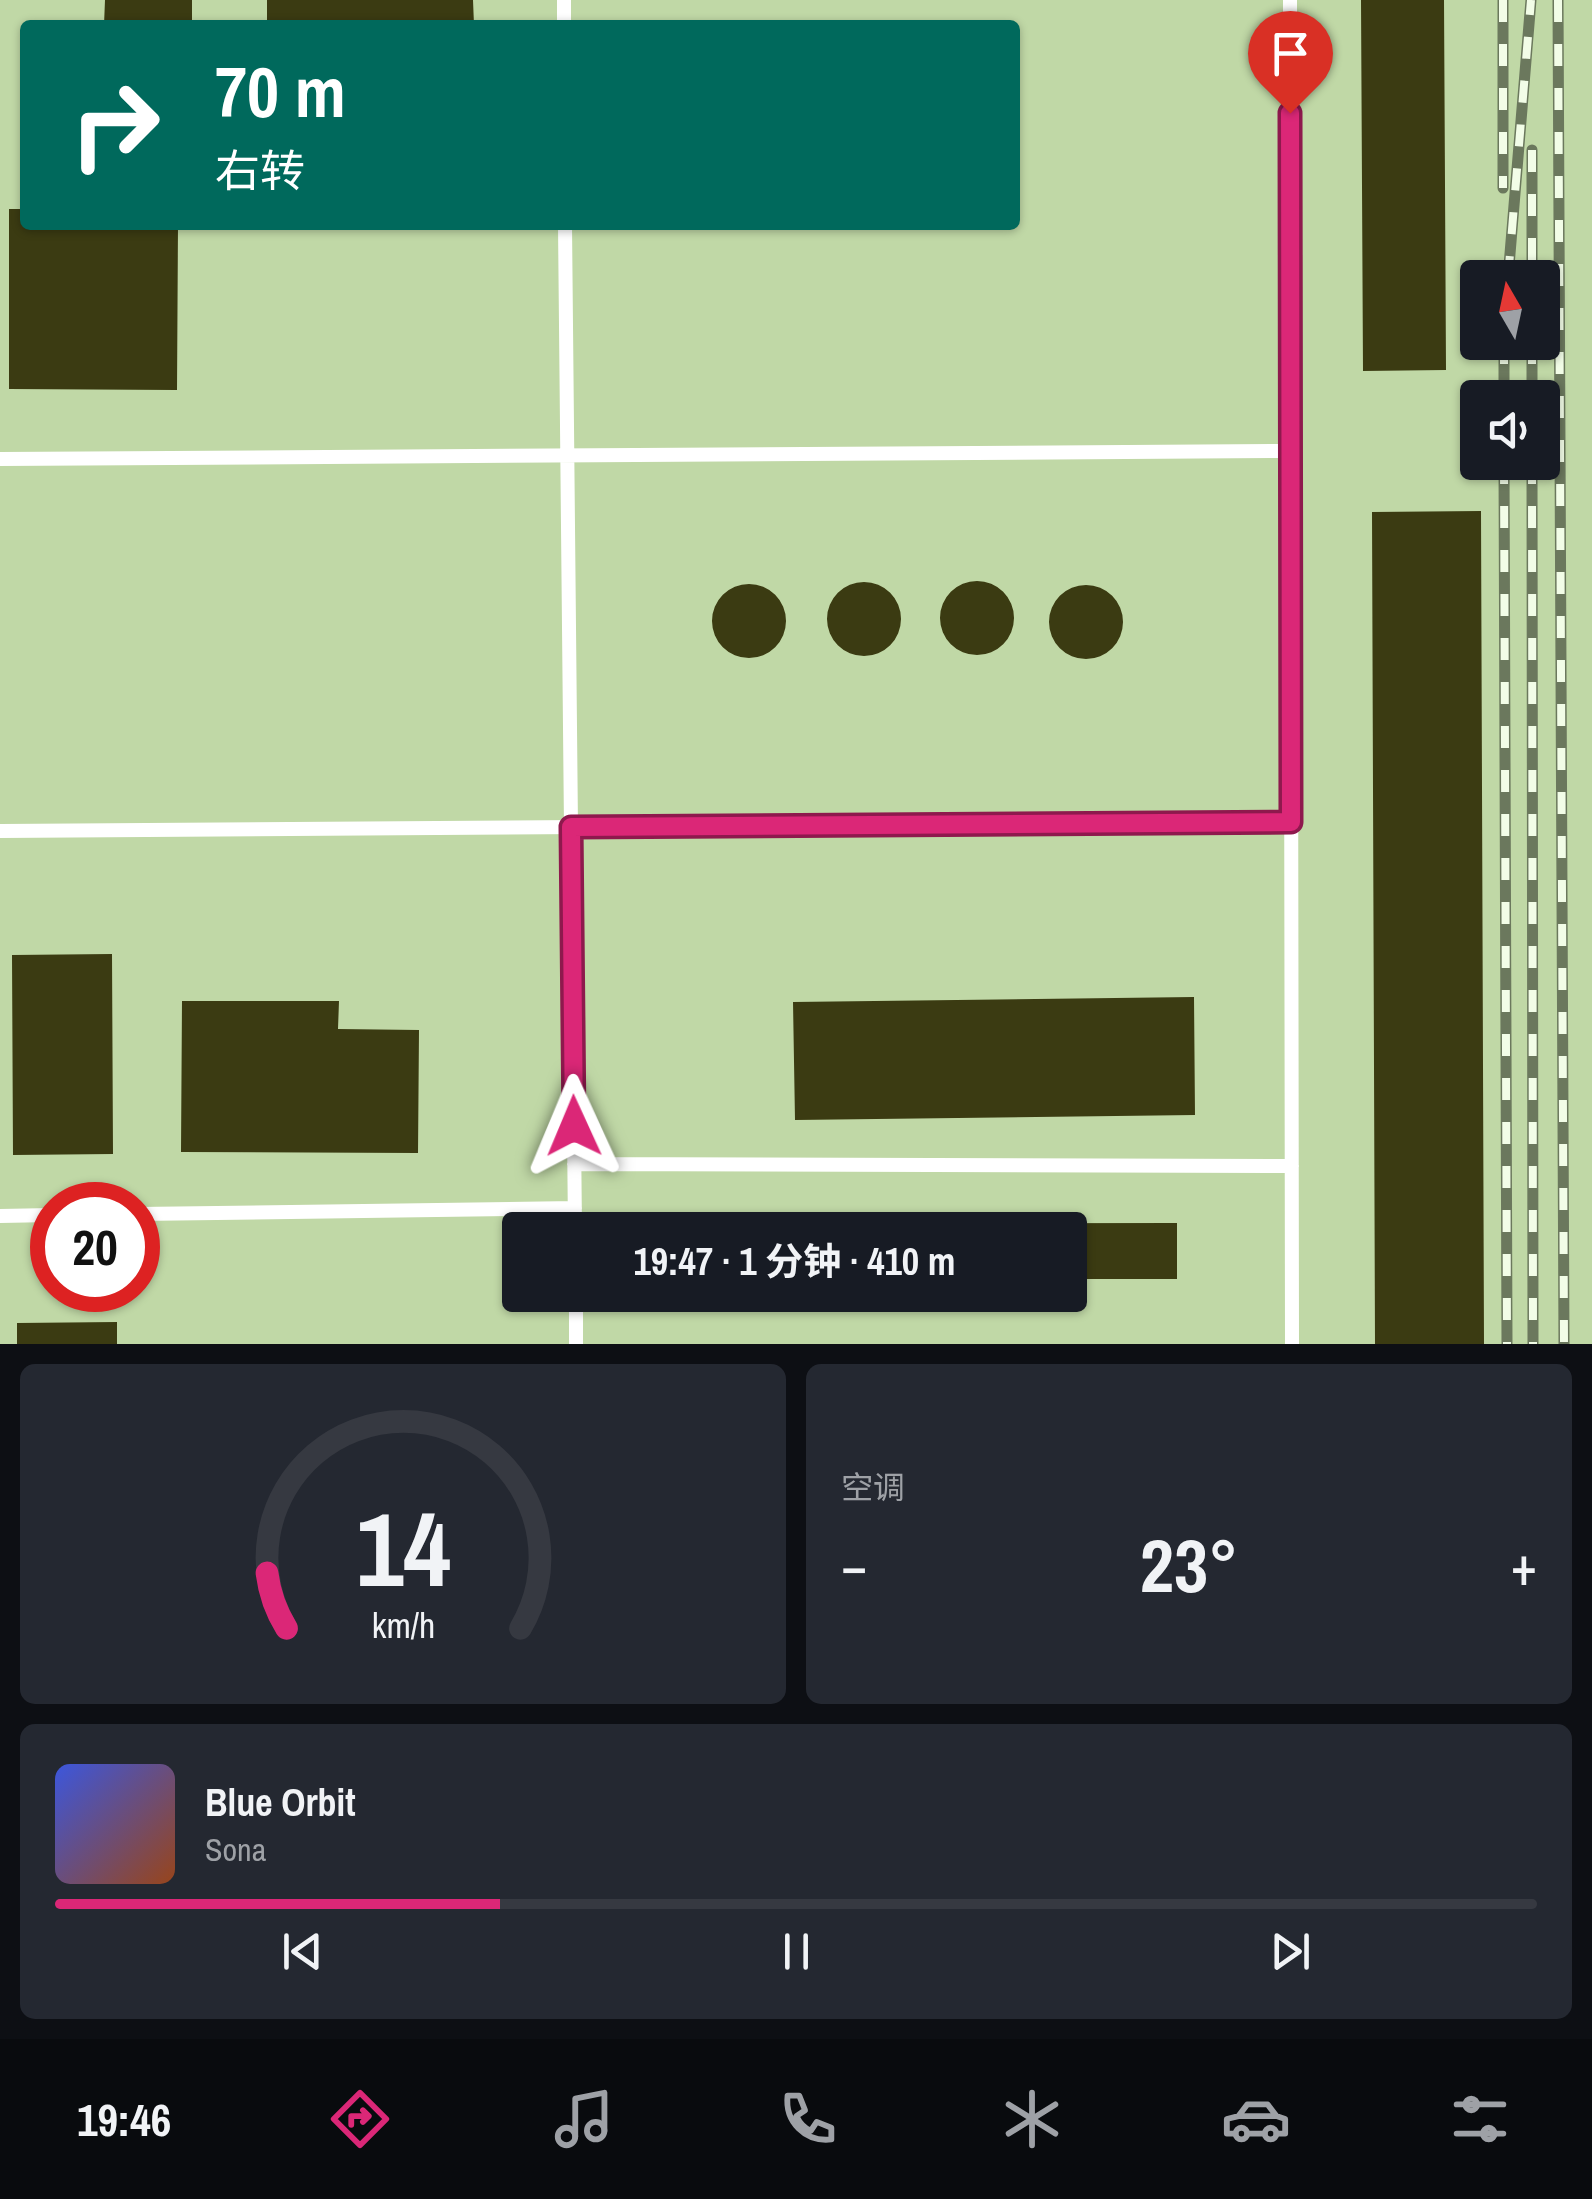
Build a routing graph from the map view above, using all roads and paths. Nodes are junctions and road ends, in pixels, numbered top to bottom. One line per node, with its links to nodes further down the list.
1 (1290, 0): 3 (lane)
2 (566, 230): 4 (lane)
3 (1290, 451): 4 (lane); 6 (lane)
4 (567, 455): 5 (lane); 7 (lane)
5 (0, 458)
6 (1291, 822): 7 (lane); 10 (lane)
7 (571, 827): 8 (lane); 9 (lane)
8 (0, 831)
9 (574, 1164): 10 (lane); 11 (lane)
10 (1292, 1166): 18 (lane)
11 (575, 1208): 12 (lane); 13 (lane)
12 (575, 1212)
13 (160, 1214)
14 (30, 1215): 15 (lane)
15 (0, 1216)
16 (576, 1312): 17 (lane)
17 (576, 1344)
18 (1292, 1344)

